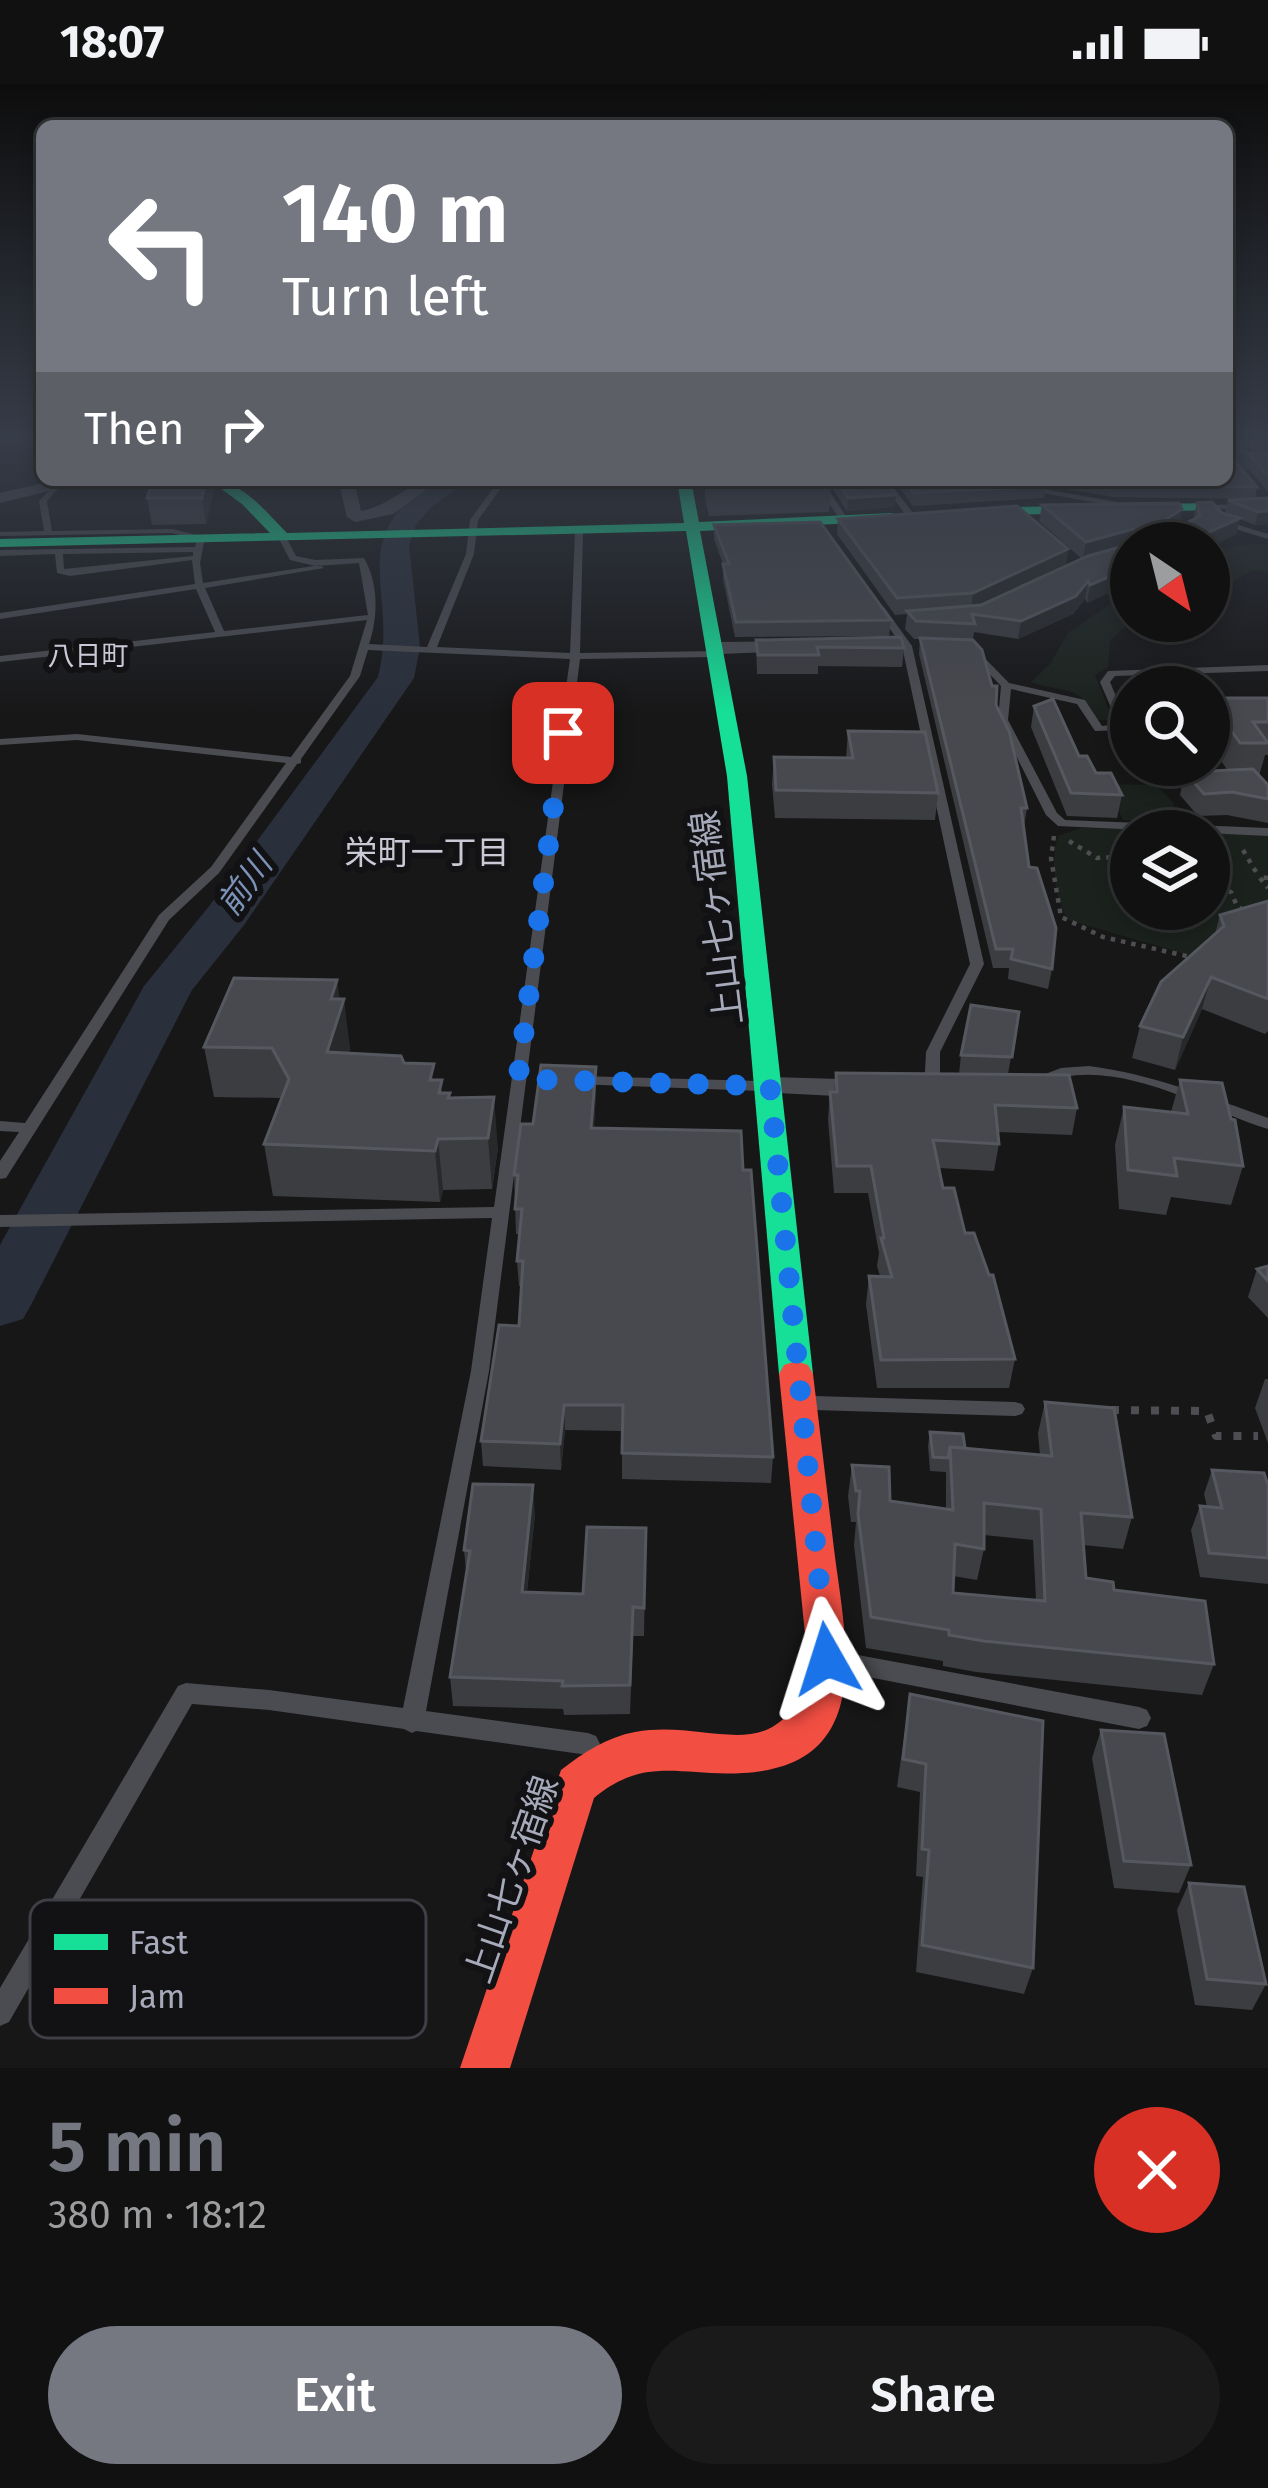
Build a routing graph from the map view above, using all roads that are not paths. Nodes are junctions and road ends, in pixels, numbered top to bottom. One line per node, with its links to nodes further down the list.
1 (47, 530): 8 (lane)
2 (275, 530): 10 (main road)
3 (363, 530): 9 (main road); 10 (main road)
4 (474, 530): 9 (lane)
5 (649, 530): 7 (main road)
6 (695, 530): 29 (main road, 上山七ヶ宿線)
7 (579, 532): 9 (main road); 30 (lane)
8 (48, 533): 11 (lane); 12 (lane)
9 (474, 534): 28 (lane)
10 (282, 537): 12 (main road); 15 (lane)
11 (0, 538): 12 (main road)
12 (197, 549): 13 (lane); 13 (lane); 16 (lane)
13 (59, 552): 14 (lane)
14 (0, 553)
15 (365, 566): 16 (lane); 19 (lane)
16 (200, 587): 18 (lane); 22 (lane)
17 (877, 604): 21 (lane)
18 (0, 616)
19 (373, 617): 22 (lane); 27 (lane)
20 (913, 621): 21 (lane)
21 (892, 623): 25 (lane)
22 (220, 632): 31 (lane)
23 (813, 646): 29 (street)
24 (883, 646): 25 (street)
25 (917, 646): 41 (lane)
26 (947, 646): 33 (lane)
27 (365, 647): 28 (lane); 35 (lane)
28 (430, 649): 30 (lane)
29 (720, 651): 30 (lane); 40 (main road, 上山七ヶ宿線)
30 (575, 656): 37 (lane)
31 (0, 659)
32 (1268, 668): 33 (lane)
33 (1006, 685): 36 (lane)
34 (0, 742): 35 (lane)
35 (297, 761): 45 (lane)
36 (1268, 832)
37 (518, 1079): 38 (lane); 47 (lane)
38 (540, 1080)
39 (563, 1081): 40 (lane)
40 (770, 1086): 41 (street); 49 (main road, 上山七ヶ宿線)
41 (941, 1090)
42 (1018, 1094): 43 (lane)
43 (1268, 1124)
44 (0, 1126): 45 (lane)
45 (29, 1128): 46 (lane)
46 (0, 1174)
47 (500, 1213): 48 (lane); 53 (lane)
48 (0, 1220)
49 (802, 1402): 50 (lane); 51 (main road, 上山七ヶ宿線)
50 (1015, 1408)
51 (827, 1659): 52 (lane); 54 (main road, 上山七ヶ宿線)
52 (1139, 1718)
53 (412, 1722): 54 (lane); 55 (lane)
54 (633, 1749): 58 (main road, 上山七ヶ宿線)
55 (66, 1900)
56 (30, 1961): 57 (lane)
57 (0, 2013)
58 (484, 2068)

